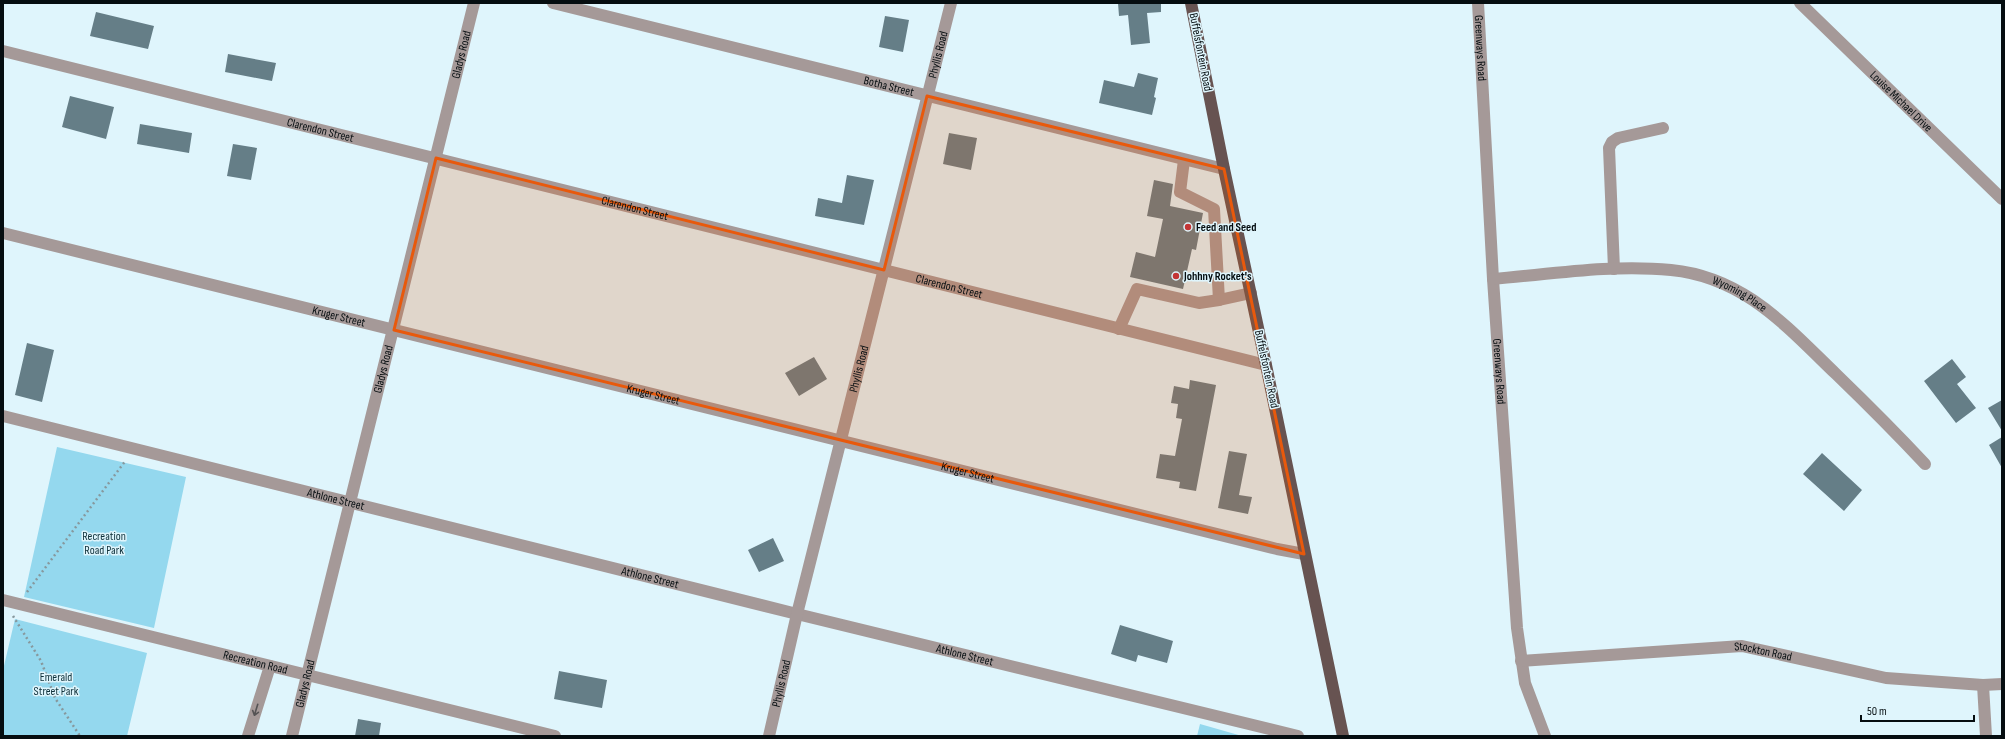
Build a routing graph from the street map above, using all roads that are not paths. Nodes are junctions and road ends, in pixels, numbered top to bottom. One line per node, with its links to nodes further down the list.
1 (474, 3): 10 (street, Gladys Road)
2 (553, 3): 8 (street, Botha Street)
3 (951, 3): 8 (street, Phyllis Road)
4 (1191, 3): 12 (main road, Buffelsfontein Road)
5 (1478, 3): 17 (street, Greenways Road)
6 (1800, 3): 13 (street, Louise Michael Drive)
7 (3, 51): 10 (street, Clarendon Street)
8 (928, 96): 11 (street, Botha Street); 16 (street, Phyllis Road)
9 (1663, 128): 15 (street)
10 (436, 158): 16 (street, Clarendon Street); 21 (street, Gladys Road)
11 (1184, 160): 12 (street, Botha Street); 19 (street)
12 (1224, 169): 18 (main road, Buffelsfontein Road)
13 (2002, 199)
14 (3, 233): 21 (street, Kruger Street)
15 (1614, 269): 17 (street, Wyoming Place); 25 (street, Wyoming Place)
16 (884, 270): 20 (street, Clarendon Street); 24 (street, Phyllis Road)
17 (1493, 279): 30 (street, Greenways Road)
18 (1251, 293): 19 (street); 22 (main road, Buffelsfontein Road)
19 (1219, 300): 20 (street)
20 (1119, 329): 22 (street, Clarendon Street)
21 (394, 330): 24 (street, Kruger Street); 26 (street, Gladys Road)
22 (1266, 365): 27 (main road, Buffelsfontein Road)
23 (3, 416): 26 (street, Athlone Street)
24 (840, 442): 27 (street, Kruger Street); 29 (street, Phyllis Road)
25 (1926, 464)
26 (351, 503): 29 (street, Athlone Street); 32 (street, Gladys Road)
27 (1304, 554): 40 (main road, Buffelsfontein Road)
28 (4, 600): 31 (street, Recreation Road)
29 (798, 614): 38 (street, Phyllis Road); 39 (street, Athlone Street)
30 (1521, 661): 34 (street, Stockton Road); 41 (street, Greenways Road)
31 (270, 666): 32 (street, Recreation Road); 35 (street, one-way to 35)
32 (307, 675): 36 (street, Gladys Road); 37 (street, Recreation Road)
33 (2002, 684): 34 (street, Stockton Road)
34 (1983, 685): 42 (street)
35 (248, 736)
36 (292, 736)
37 (556, 736)
38 (769, 736)
39 (1298, 736)
40 (1343, 736)
41 (1545, 736)
42 (1986, 736)

